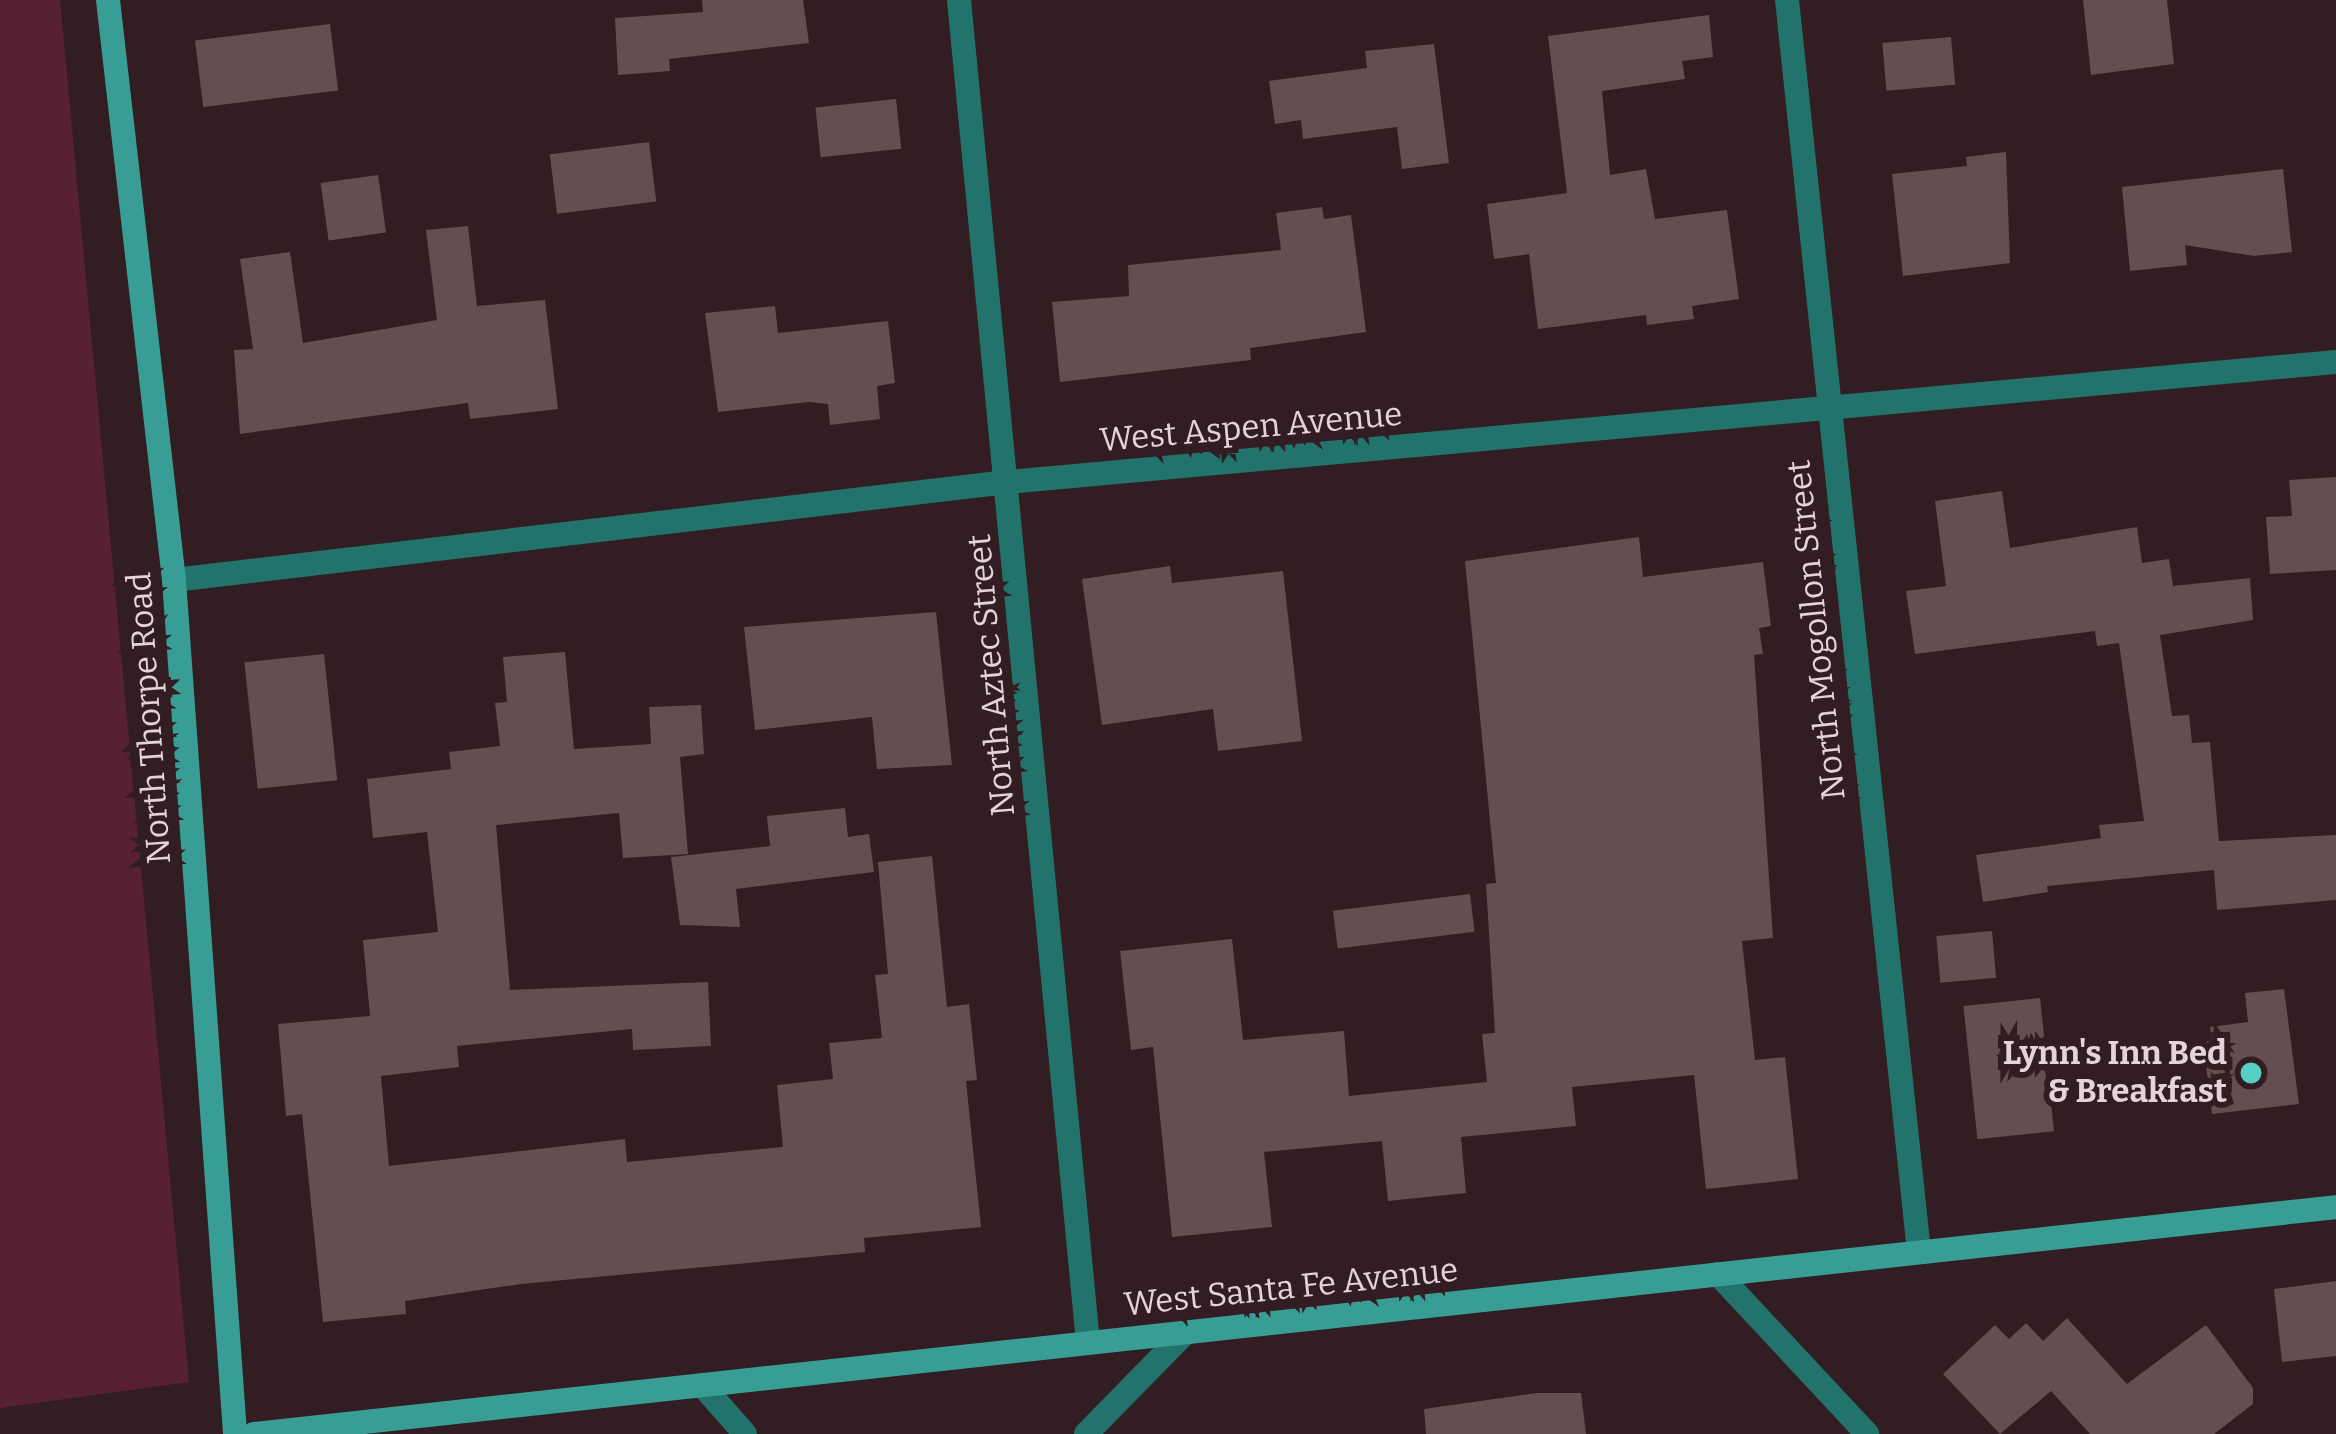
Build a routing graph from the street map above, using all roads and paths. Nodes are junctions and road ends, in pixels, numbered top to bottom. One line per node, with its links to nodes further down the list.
1 (108, 0): 7 (street, North Thorpe Road)
2 (959, 0): 6 (street, North Aztec Street)
3 (1787, 0): 5 (street, North Mogollon Street)
4 (2336, 362): 5 (street, West Aspen Avenue)
5 (1826, 411): 6 (street, West Aspen Avenue); 9 (street, North Mogollon Street)
6 (1007, 482): 7 (street, West Aspen Avenue); 12 (street, North Aztec Street)
7 (174, 580): 14 (street, North Thorpe Road)
8 (2336, 1207): 9 (street, West Santa Fe Avenue)
9 (1919, 1252): 10 (street, West Santa Fe Avenue)
10 (1718, 1274): 11 (street, West Santa Fe Avenue); 18 (street)
11 (1185, 1333): 12 (street, West Santa Fe Avenue); 17 (street)
12 (1088, 1343): 13 (street, West Santa Fe Avenue)
13 (702, 1385): 15 (street, West Santa Fe Avenue); 16 (street)
14 (235, 1434)
15 (254, 1434)
16 (745, 1434)
17 (1086, 1434)
18 (1868, 1434)

